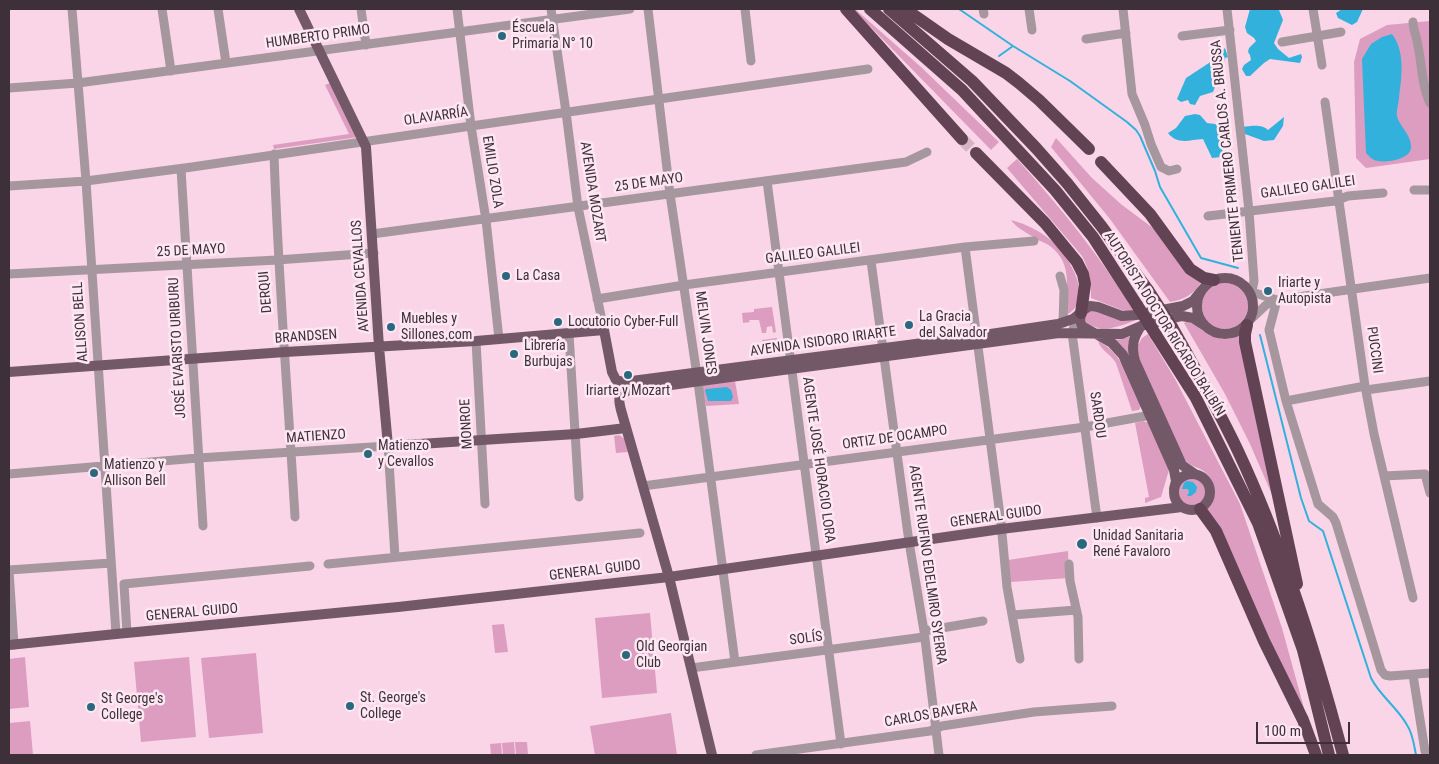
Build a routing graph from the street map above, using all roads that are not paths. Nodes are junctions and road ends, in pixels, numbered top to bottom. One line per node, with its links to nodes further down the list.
1 (72, 9): 37 (street, ALLISON BELL)
2 (162, 9): 36 (street)
3 (218, 9): 33 (street)
4 (299, 9): 31 (main road, AVENIDA CEVALLOS)
5 (361, 9): 30 (street)
6 (456, 9): 23 (street, EMILIO ZOLA)
7 (551, 9): 19 (street, AVENIDA MOZART)
8 (630, 9): 19 (street, HUMBERTO PRIMO)
9 (648, 9): 39 (street, MELVIN JONES)
10 (745, 9): 32 (street)
11 (846, 9): 44 (highway)
12 (870, 9): 170 (highway, AUTOPISTA DOCTOR RICARDO BALBÍN, bridge)
13 (889, 9): 150 (highway, AUTOPISTA DOCTOR RICARDO BALBÍN, bridge)
14 (905, 9): 46 (highway)
15 (1029, 9): 21 (street)
16 (1123, 9): 25 (street)
17 (1227, 9): 22 (street, TENIENTE PRIMERO CARLOS A. BRUSSA)
18 (1313, 9): 27 (street)
19 (553, 20): 23 (street, HUMBERTO PRIMO); 42 (street, AVENIDA MOZART)
20 (1412, 22): 41 (street)
21 (1032, 30)
22 (1230, 30): 26 (street); 62 (street, TENIENTE PRIMERO CARLOS A. BRUSSA)
23 (460, 32): 30 (street, HUMBERTO PRIMO); 43 (street, EMILIO ZOLA)
24 (1341, 32): 27 (street)
25 (1126, 33): 28 (street); 52 (street)
26 (1182, 36)
27 (1317, 36): 29 (street); 34 (street)
28 (1086, 39)
29 (1282, 42)
30 (366, 44): 31 (street, HUMBERTO PRIMO)
31 (320, 51): 33 (street, HUMBERTO PRIMO); 45 (main road, AVENIDA CEVALLOS)
32 (751, 60)
33 (226, 63): 36 (street, HUMBERTO PRIMO)
34 (1322, 65)
35 (868, 69): 39 (street, OLAVARRÍA)
36 (171, 71): 37 (street, HUMBERTO PRIMO)
37 (78, 83): 38 (street, HUMBERTO PRIMO); 53 (street, ALLISON BELL)
38 (9, 88)
39 (659, 99): 42 (street, OLAVARRÍA); 59 (street, MELVIN JONES)
40 (1325, 102): 60 (street, PUCCINI)
41 (1430, 102)
42 (566, 112): 43 (street, OLAVARRÍA); 61 (street, AVENIDA MOZART)
43 (471, 126): 45 (street, OLAVARRÍA); 64 (street, EMILIO ZOLA)
44 (962, 139)
45 (365, 141): 49 (street, OLAVARRÍA); 65 (main road, AVENIDA CEVALLOS)
46 (1089, 149)
47 (927, 152): 54 (street, 25 DE MAYO)
48 (976, 153): 84 (highway)
49 (274, 154): 51 (street, OLAVARRÍA); 69 (street, DERQUI)
50 (1101, 162): 77 (highway)
51 (181, 168): 53 (street, OLAVARRÍA); 71 (street, JOSÉ EVARISTO URIBURU)
52 (1177, 169)
53 (86, 181): 55 (street, OLAVARRÍA); 72 (street, ALLISON BELL)
54 (767, 181): 59 (street, 25 DE MAYO); 73 (street, AGENTE JOSÉ HORACIO LORA)
55 (9, 186)
56 (1414, 190): 57 (street)
57 (1430, 190)
58 (1383, 193): 60 (street, GALILEO GALILEI)
59 (670, 194): 61 (street, 25 DE MAYO); 78 (street, MELVIN JONES)
60 (1340, 199): 62 (street, GALILEO GALILEI); 80 (street, PUCCINI)
61 (578, 207): 64 (street, 25 DE MAYO); 82 (street, AVENIDA MOZART)
62 (1249, 211): 63 (street, GALILEO GALILEI); 79 (street, TENIENTE PRIMERO CARLOS A. BRUSSA)
63 (1208, 216)
64 (486, 220): 65 (street, 25 DE MAYO); 93 (street, EMILIO ZOLA)
65 (372, 234): 68 (main road, AVENIDA CEVALLOS)
66 (1034, 241): 67 (street, GALILEO GALILEI)
67 (965, 247): 70 (street, GALILEO GALILEI); 94 (street)
68 (374, 252): 69 (street, 25 DE MAYO); 96 (main road, AVENIDA CEVALLOS)
69 (277, 260): 71 (street, 25 DE MAYO); 97 (street, DERQUI)
70 (870, 261): 73 (street, GALILEO GALILEI); 98 (street, AGENTE RUFINO EDELMIRO SYERRA)
71 (187, 264): 72 (street, 25 DE MAYO); 99 (street, JOSÉ EVARISTO URIBURU)
72 (92, 270): 74 (street, 25 DE MAYO); 101 (street, ALLISON BELL)
73 (778, 273): 78 (street, GALILEO GALILEI); 100 (street, AGENTE JOSÉ HORACIO LORA)
74 (9, 274)
75 (1060, 276): 88 (street)
76 (1430, 278): 80 (street)
77 (1214, 280): 79 (main road); 81 (main road)
78 (684, 285): 82 (street, GALILEO GALILEI); 104 (street, MELVIN JONES)
79 (1249, 288): 83 (street); 85 (main road)
80 (1352, 289): 83 (street); 106 (street, PUCCINI)
81 (1202, 291): 84 (main road, AVENIDA ISIDORO IRIARTE); 86 (main road)
82 (597, 299): 89 (street, AVENIDA MOZART)
83 (1277, 300): 85 (street); 107 (street)
84 (1079, 315): 88 (main road, AVENIDA ISIDORO IRIARTE); 90 (street, SARDOU); 91 (main road)
85 (1249, 322): 86 (main road); 150 (highway)
86 (1204, 325): 87 (main road, AVENIDA ISIDORO IRIARTE)
87 (1141, 326): 91 (main road, AVENIDA ISIDORO IRIARTE); 121 (main road)
88 (1060, 327): 90 (main road, AVENIDA ISIDORO IRIARTE); 94 (main road, AVENIDA ISIDORO IRIARTE)
89 (604, 330): 92 (main road, BRANDSEN); 103 (main road, AVENIDA MOZART)
90 (1072, 332): 91 (main road, AVENIDA ISIDORO IRIARTE); 109 (street, SARDOU)
91 (1094, 333): 108 (main road)
92 (569, 334): 93 (main road, BRANDSEN); 111 (street)
93 (499, 339): 95 (main road, BRANDSEN)
94 (978, 340): 98 (main road, AVENIDA ISIDORO IRIARTE); 112 (street)
95 (476, 341): 96 (main road, BRANDSEN); 113 (street, MONROE)
96 (379, 346): 97 (main road, BRANDSEN); 114 (main road, AVENIDA CEVALLOS)
97 (285, 352): 99 (main road, BRANDSEN); 116 (street, DERQUI)
98 (883, 353): 100 (main road, AVENIDA ISIDORO IRIARTE); 115 (street, AGENTE RUFINO EDELMIRO SYERRA)
99 (193, 359): 101 (main road, BRANDSEN); 117 (street, JOSÉ EVARISTO URIBURU)
100 (790, 365): 104 (main road, AVENIDA ISIDORO IRIARTE); 118 (street, AGENTE JOSÉ HORACIO LORA)
101 (98, 366): 102 (main road, BRANDSEN); 119 (street, ALLISON BELL)
102 (9, 372)
103 (614, 378): 104 (main road, AVENIDA ISIDORO IRIARTE)
104 (697, 378): 110 (main road, AVENIDA ISIDORO IRIARTE); 123 (street, MELVIN JONES)
105 (1430, 381): 106 (street)
106 (1365, 388): 107 (street); 122 (street, PUCCINI)
107 (1286, 401): 161 (street)
108 (1150, 414): 109 (street, ORTIZ DE OCAMPO); 125 (main road)
109 (1085, 426): 112 (street, ORTIZ DE OCAMPO); 132 (street, SARDOU)
110 (626, 428): 111 (main road, MATIENZO); 124 (main road)
111 (576, 434): 113 (main road, MATIENZO); 127 (street)
112 (990, 439): 115 (street, ORTIZ DE OCAMPO); 134 (street)
113 (482, 440): 114 (main road, MATIENZO); 128 (street, MONROE)
114 (388, 446): 116 (street, MATIENZO); 138 (street, AVENIDA CEVALLOS)
115 (898, 452): 118 (street, ORTIZ DE OCAMPO); 136 (street, AGENTE RUFINO EDELMIRO SYERRA)
116 (291, 453): 117 (street, MATIENZO); 131 (street, DERQUI)
117 (198, 458): 119 (street, MATIENZO); 133 (street, JOSÉ EVARISTO URIBURU)
118 (804, 465): 123 (street, ORTIZ DE OCAMPO); 137 (street, AGENTE JOSÉ HORACIO LORA)
119 (104, 466): 120 (street, MATIENZO); 139 (street, ALLISON BELL)
120 (9, 474)
121 (1195, 474): 125 (main road); 130 (main road)
122 (1384, 476): 126 (street); 146 (street, PUCCINI)
123 (711, 477): 124 (street, ORTIZ DE OCAMPO); 143 (street, MELVIN JONES)
124 (643, 486): 145 (main road)
125 (1174, 489): 129 (main road)
126 (1430, 493)
127 (579, 497)
128 (485, 504)
129 (1182, 507): 130 (main road); 132 (main road, GENERAL GUIDO)
130 (1200, 509): 169 (highway)
131 (295, 518)
132 (1097, 518): 134 (main road, GENERAL GUIDO)
133 (203, 526)
134 (1001, 529): 136 (main road, GENERAL GUIDO); 148 (street)
135 (640, 533): 138 (street)
136 (909, 542): 137 (main road, GENERAL GUIDO); 153 (street, AGENTE RUFINO EDELMIRO SYERRA)
137 (817, 556): 143 (main road, GENERAL GUIDO); 155 (street, AGENTE JOSÉ HORACIO LORA)
138 (395, 557): 140 (street)
139 (111, 563): 144 (street); 152 (street, ALLISON BELL)
140 (328, 564)
141 (1069, 564): 147 (street)
142 (310, 566): 151 (street)
143 (722, 569): 145 (main road, GENERAL GUIDO); 158 (street, MELVIN JONES)
144 (9, 571): 154 (street)
145 (669, 577): 151 (main road, GENERAL GUIDO); 159 (main road)
146 (1413, 598)
147 (1076, 610): 148 (street); 157 (street)
148 (1013, 615): 156 (street)
149 (983, 621): 153 (street, SOLÍS)
150 (1304, 621): 171 (highway, AUTOPISTA DOCTOR RICARDO BALBÍN)
151 (128, 633): 152 (main road, GENERAL GUIDO)
152 (116, 634): 154 (main road, GENERAL GUIDO)
153 (924, 634): 155 (street, SOLÍS); 163 (street, AGENTE RUFINO EDELMIRO SYERRA)
154 (11, 645)
155 (829, 650): 158 (street, SOLÍS); 164 (street, AGENTE JOSÉ HORACIO LORA)
156 (1020, 658)
157 (1078, 659)
158 (735, 662): 159 (street, SOLÍS)
159 (692, 668): 166 (main road)
160 (1430, 673): 161 (street)
161 (1413, 674): 165 (street)
162 (1112, 706): 163 (street, CARLOS BAVERA)
163 (936, 728): 164 (street, CARLOS BAVERA); 168 (street, AGENTE RUFINO EDELMIRO SYERRA)
164 (841, 744): 167 (street, CARLOS BAVERA)
165 (1425, 751)
166 (712, 755)
167 (756, 755)
168 (939, 755)
169 (1316, 755)
170 (1329, 755)
171 (1343, 755)

